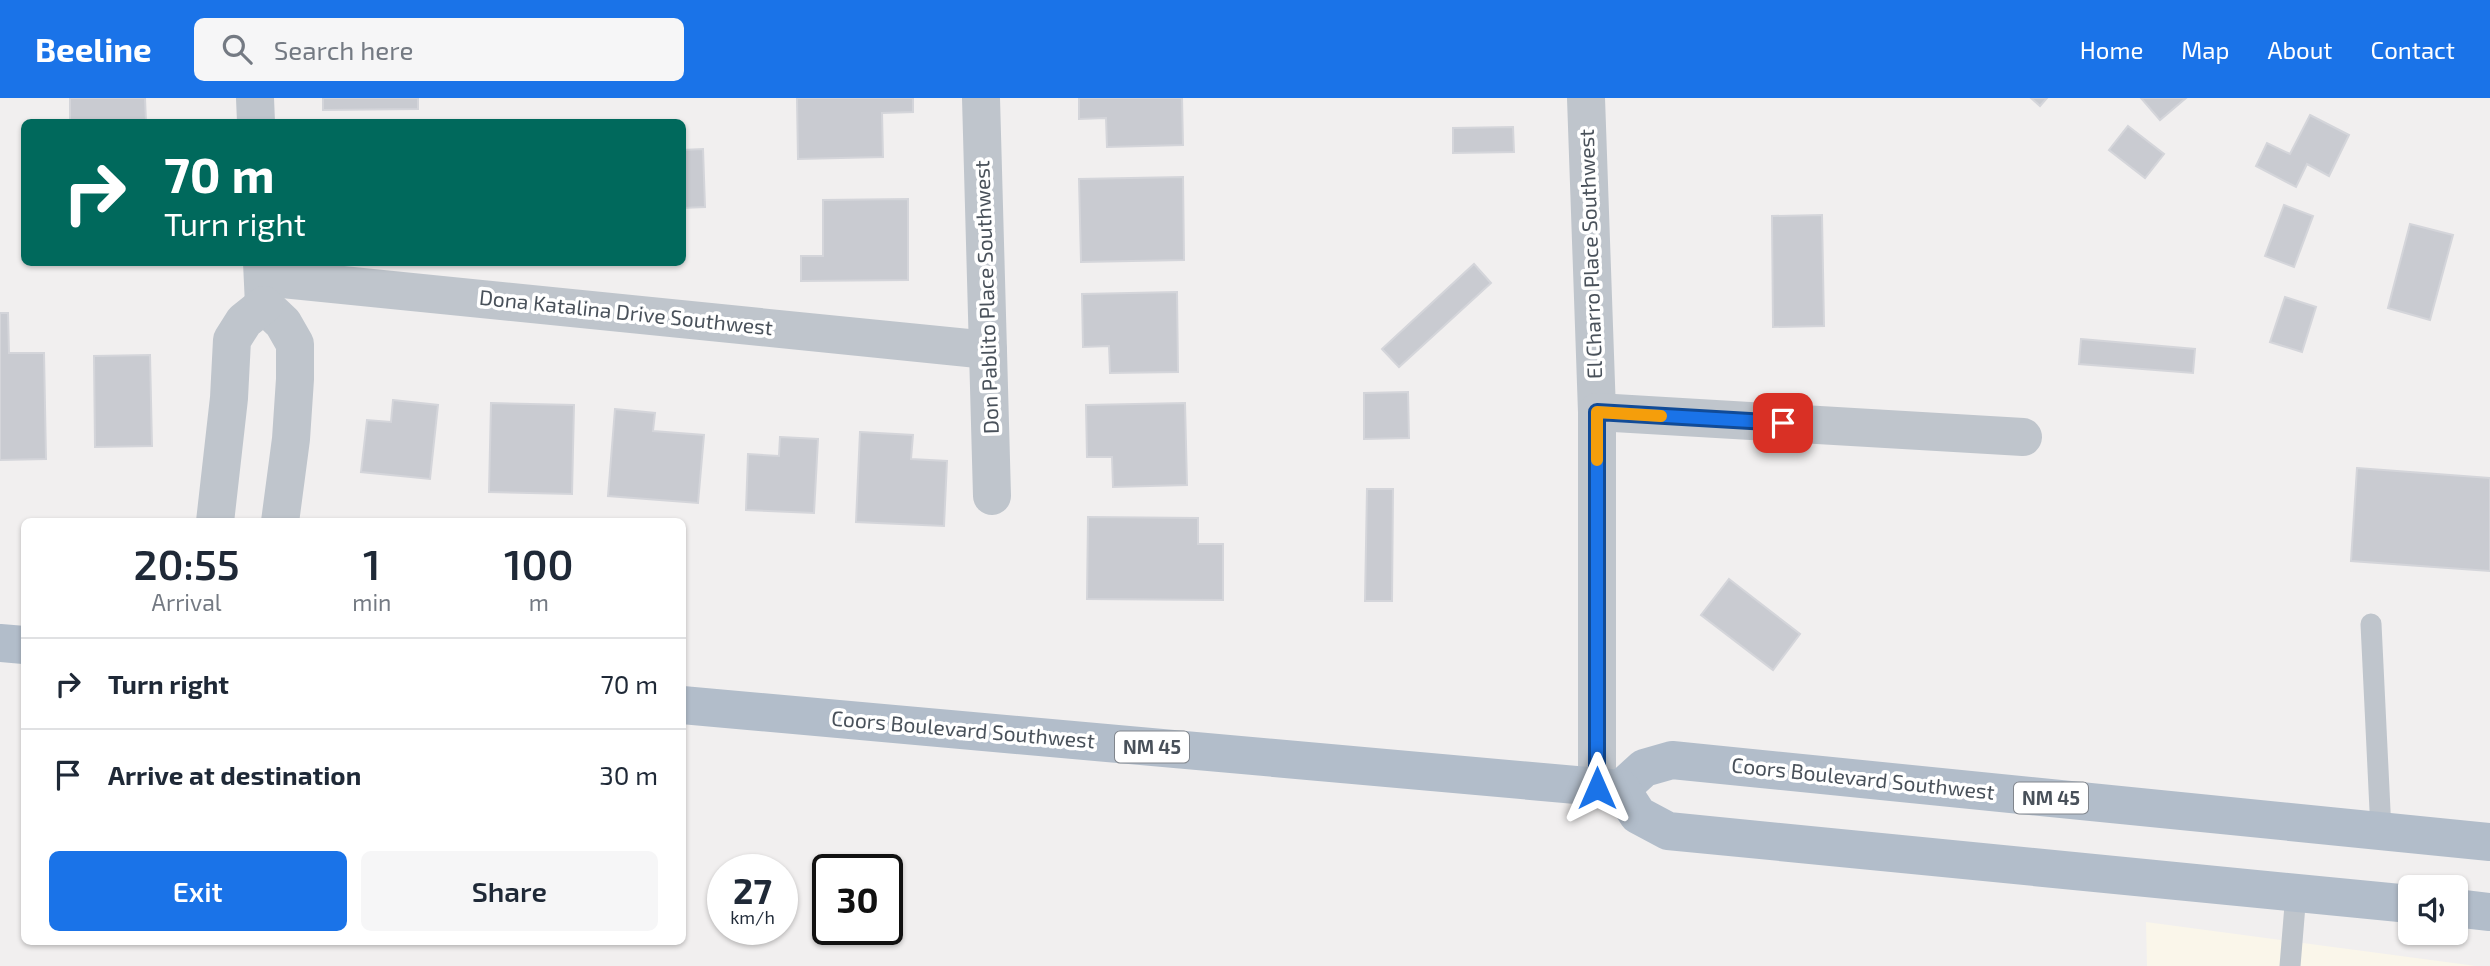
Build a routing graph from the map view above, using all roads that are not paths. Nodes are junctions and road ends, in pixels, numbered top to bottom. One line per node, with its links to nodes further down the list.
1 (255, 98): 4 (street)
2 (981, 98): 6 (street, Don Pablito Place Southwest)
3 (1586, 98): 7 (street, El Charro Place Southwest)
4 (256, 119)
5 (263, 281): 6 (street, Dona Katalina Drive Southwest); 10 (street); 11 (street)
6 (988, 350): 9 (street, Don Pablito Place Southwest)
7 (1597, 412): 8 (street); 16 (street, El Charro Place Southwest)
8 (2023, 437)
9 (992, 496)
10 (215, 518)
11 (281, 518)
12 (2371, 624): 17 (lane)
13 (0, 643): 14 (main road)
14 (21, 645)
15 (686, 705): 16 (main road, Coors Boulevard Southwest / NM 45)
16 (1609, 788): 17 (main road, Coors Boulevard Southwest / NM 45); 19 (main road)
17 (2381, 831): 18 (main road, Coors Boulevard Southwest / NM 45)
18 (2490, 842)
19 (2296, 893): 20 (main road); 23 (lane)
20 (2398, 903)
21 (2468, 909): 22 (main road)
22 (2490, 912)
23 (2290, 966)

